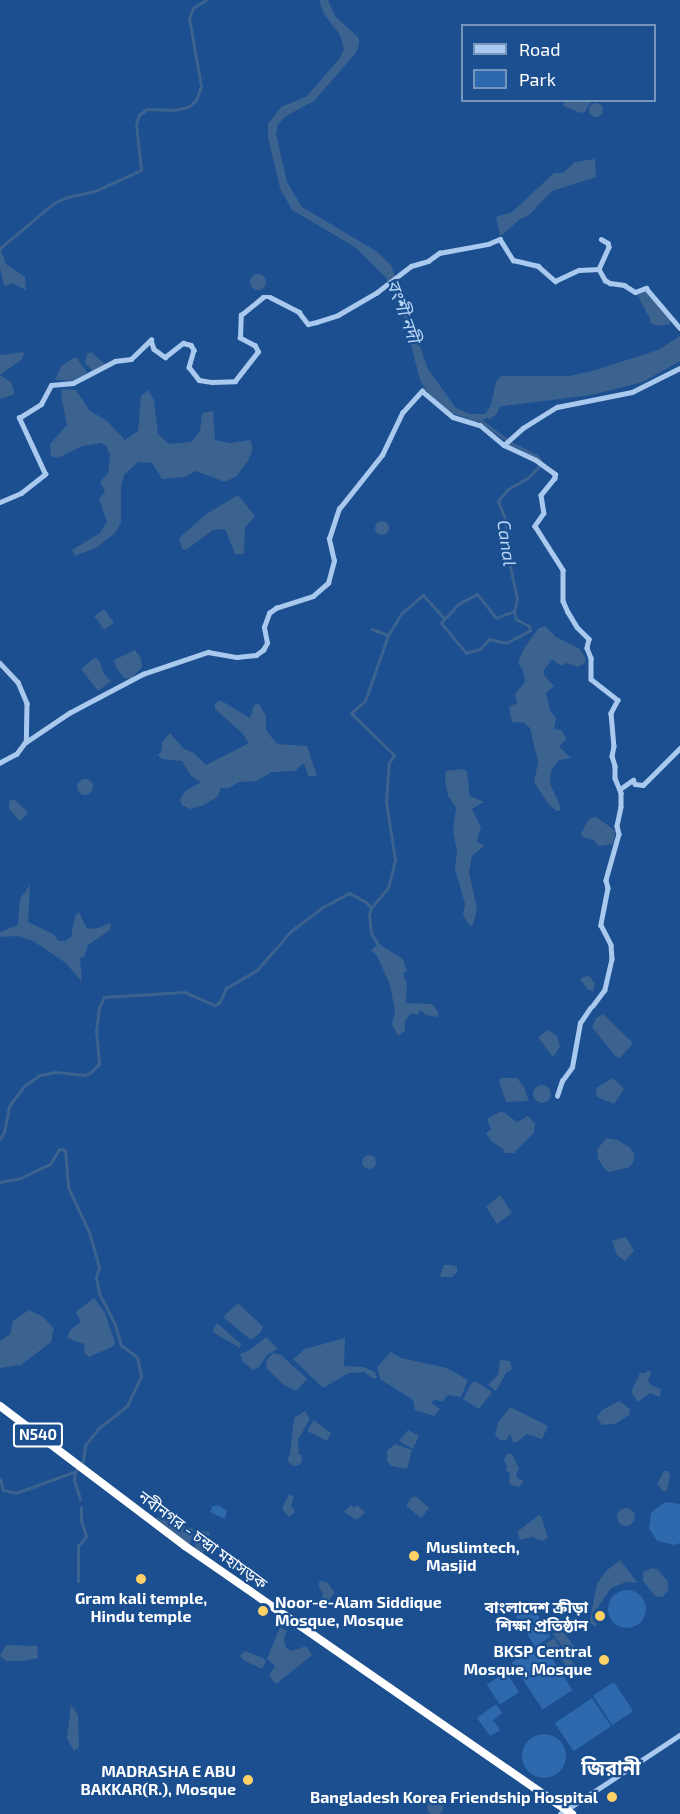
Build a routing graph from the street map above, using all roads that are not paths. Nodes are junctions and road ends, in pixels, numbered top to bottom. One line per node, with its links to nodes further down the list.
1 (601, 238): 2 (street)
2 (599, 269): 3 (street); 6 (street)
3 (680, 327)
4 (680, 368): 5 (street)
5 (504, 445): 8 (street); 11 (street)
6 (0, 502)
7 (0, 663): 8 (street)
8 (26, 742): 10 (street)
9 (680, 748): 11 (street)
10 (0, 763)
11 (620, 789): 12 (street)
12 (557, 1096)
13 (0, 1408): 15 (highway, নবীনগর - চন্দ্রা মহাসড়ক / N540)
14 (680, 1735): 15 (street)
15 (566, 1813)

